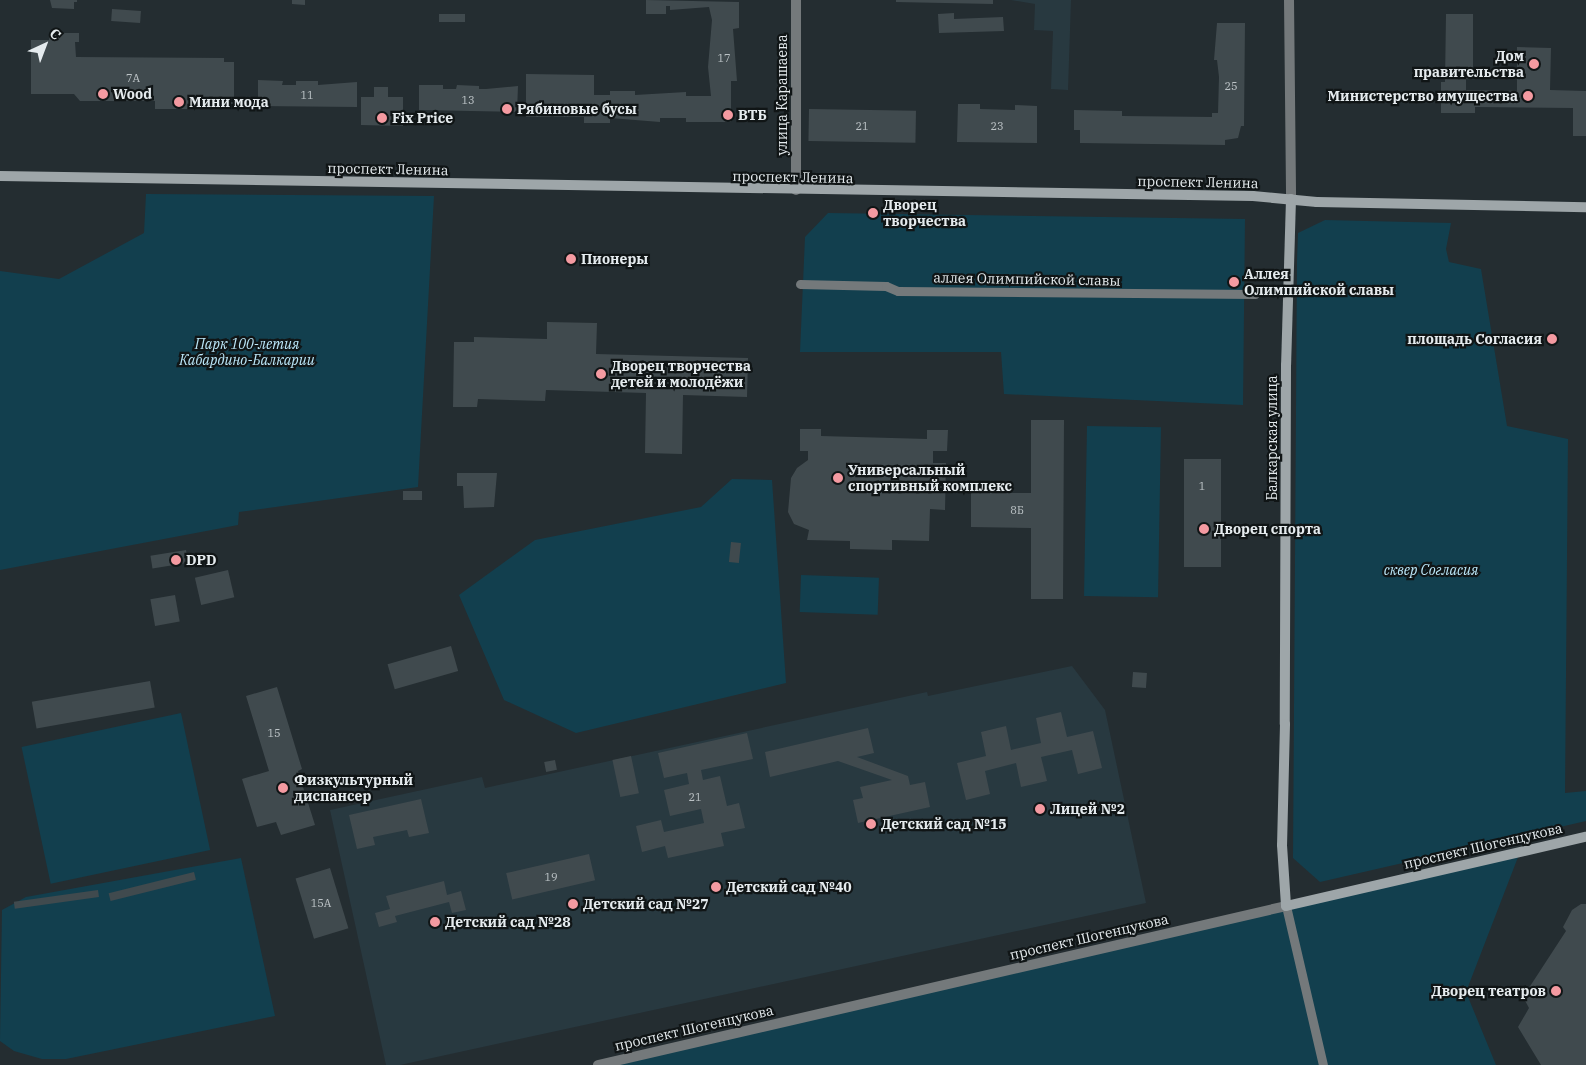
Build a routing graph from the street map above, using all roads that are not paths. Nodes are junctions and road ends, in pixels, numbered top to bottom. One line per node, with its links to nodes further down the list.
1 (796, 0): 4 (street, улица Карашаева)
2 (1289, 0): 5 (street, Балкарская улица)
3 (0, 176): 4 (main road, проспект Ленина)
4 (796, 190): 5 (main road, проспект Ленина)
5 (1291, 199): 6 (main road, проспект Ленина); 10 (main road, Балкарская улица)
6 (1586, 207)
7 (800, 284): 8 (street, аллея Олимпийской славы)
8 (1255, 294)
9 (1586, 837): 10 (main road, проспект Шогенцукова)
10 (1286, 906): 11 (street, проспект Шогенцукова); 12 (street)
11 (598, 1065)
12 (1323, 1065)

